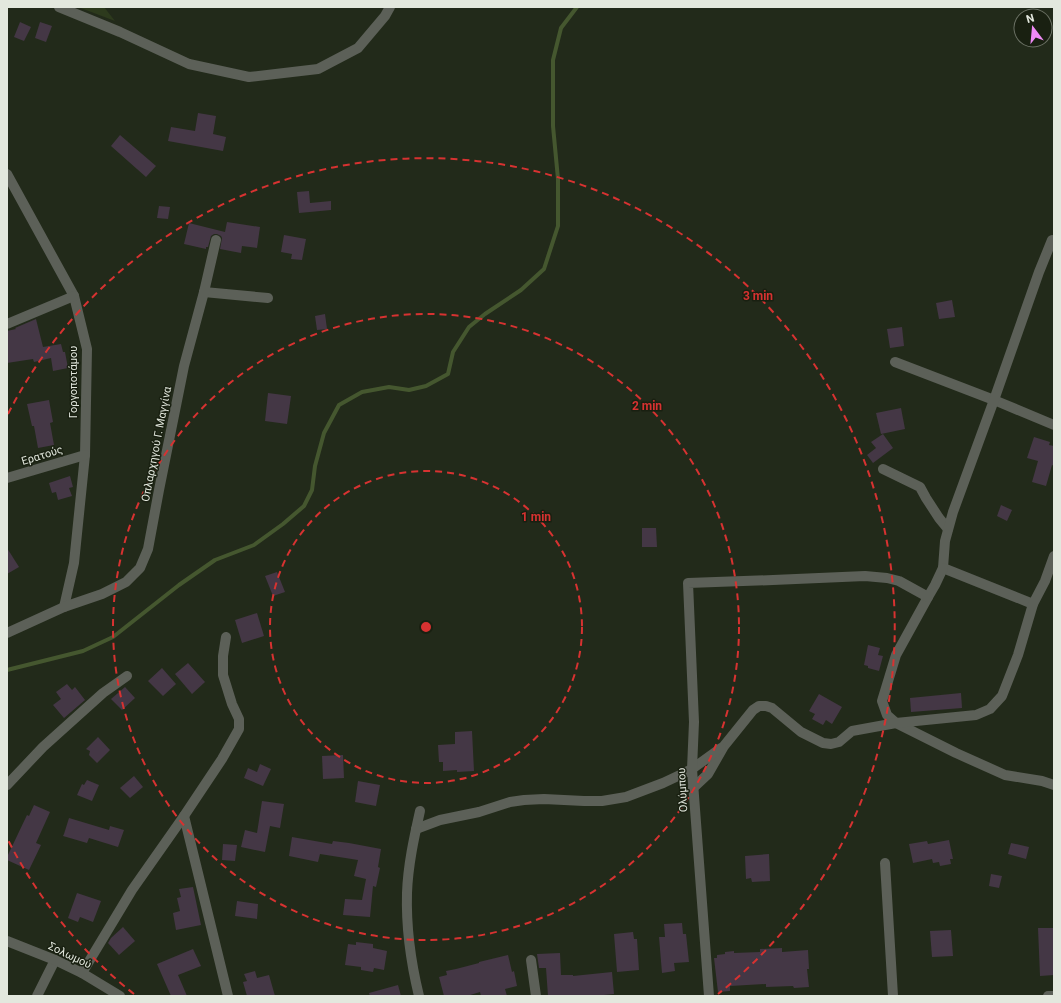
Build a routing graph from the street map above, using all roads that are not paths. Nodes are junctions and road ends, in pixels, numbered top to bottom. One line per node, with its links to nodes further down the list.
1 (59, 7): 2 (street)
2 (390, 7)
3 (7, 174): 7 (street, Γοργοποτάμου)
4 (216, 240): 6 (street, Οπλαρχηγού Γ. Μαγγίνα)
5 (1054, 241): 11 (street)
6 (204, 292): 8 (street); 21 (street, Οπλαρχηγού Γ. Μαγγίνα)
7 (74, 296): 9 (street); 13 (street, Γοργοποτάμου)
8 (268, 298)
9 (7, 324)
10 (895, 362): 11 (street)
11 (994, 400): 12 (street); 16 (street)
12 (1054, 424)
13 (85, 455): 15 (street, Ερατούς); 21 (street, Γοργοποτάμου)
14 (883, 469): 16 (street)
15 (7, 478)
16 (948, 529): 18 (street)
17 (1054, 556): 20 (street)
18 (943, 568): 19 (street); 20 (street)
19 (928, 597): 25 (street); 27 (street, Ολύμπου)
20 (1032, 604): 25 (street)
21 (64, 606): 22 (street, Οπλαρχηγού Γ. Μαγγίνα)
22 (7, 634)
23 (226, 637): 32 (street)
24 (127, 676): 28 (street)
25 (896, 723): 26 (street); 29 (street)
26 (724, 746): 27 (street); 30 (street)
27 (692, 769): 30 (street, Ολύμπου); 33 (street)
28 (7, 785)
29 (1054, 785)
30 (693, 788): 44 (street, Ολύμπου)
31 (420, 811): 33 (street)
32 (184, 816): 38 (street); 41 (street)
33 (416, 829): 42 (street)
34 (885, 863): 45 (street)
35 (7, 941): 36 (street, Σολωμού)
36 (55, 960): 38 (street, Σολωμού); 39 (street)
37 (531, 960): 43 (street)
38 (82, 973): 40 (street, Σολωμού)
39 (36, 996)
40 (120, 996)
41 (228, 996)
42 (419, 996)
43 (536, 996)
44 (709, 996)
45 (893, 996)
46 (1048, 996): 47 (street)
47 (1054, 996)

